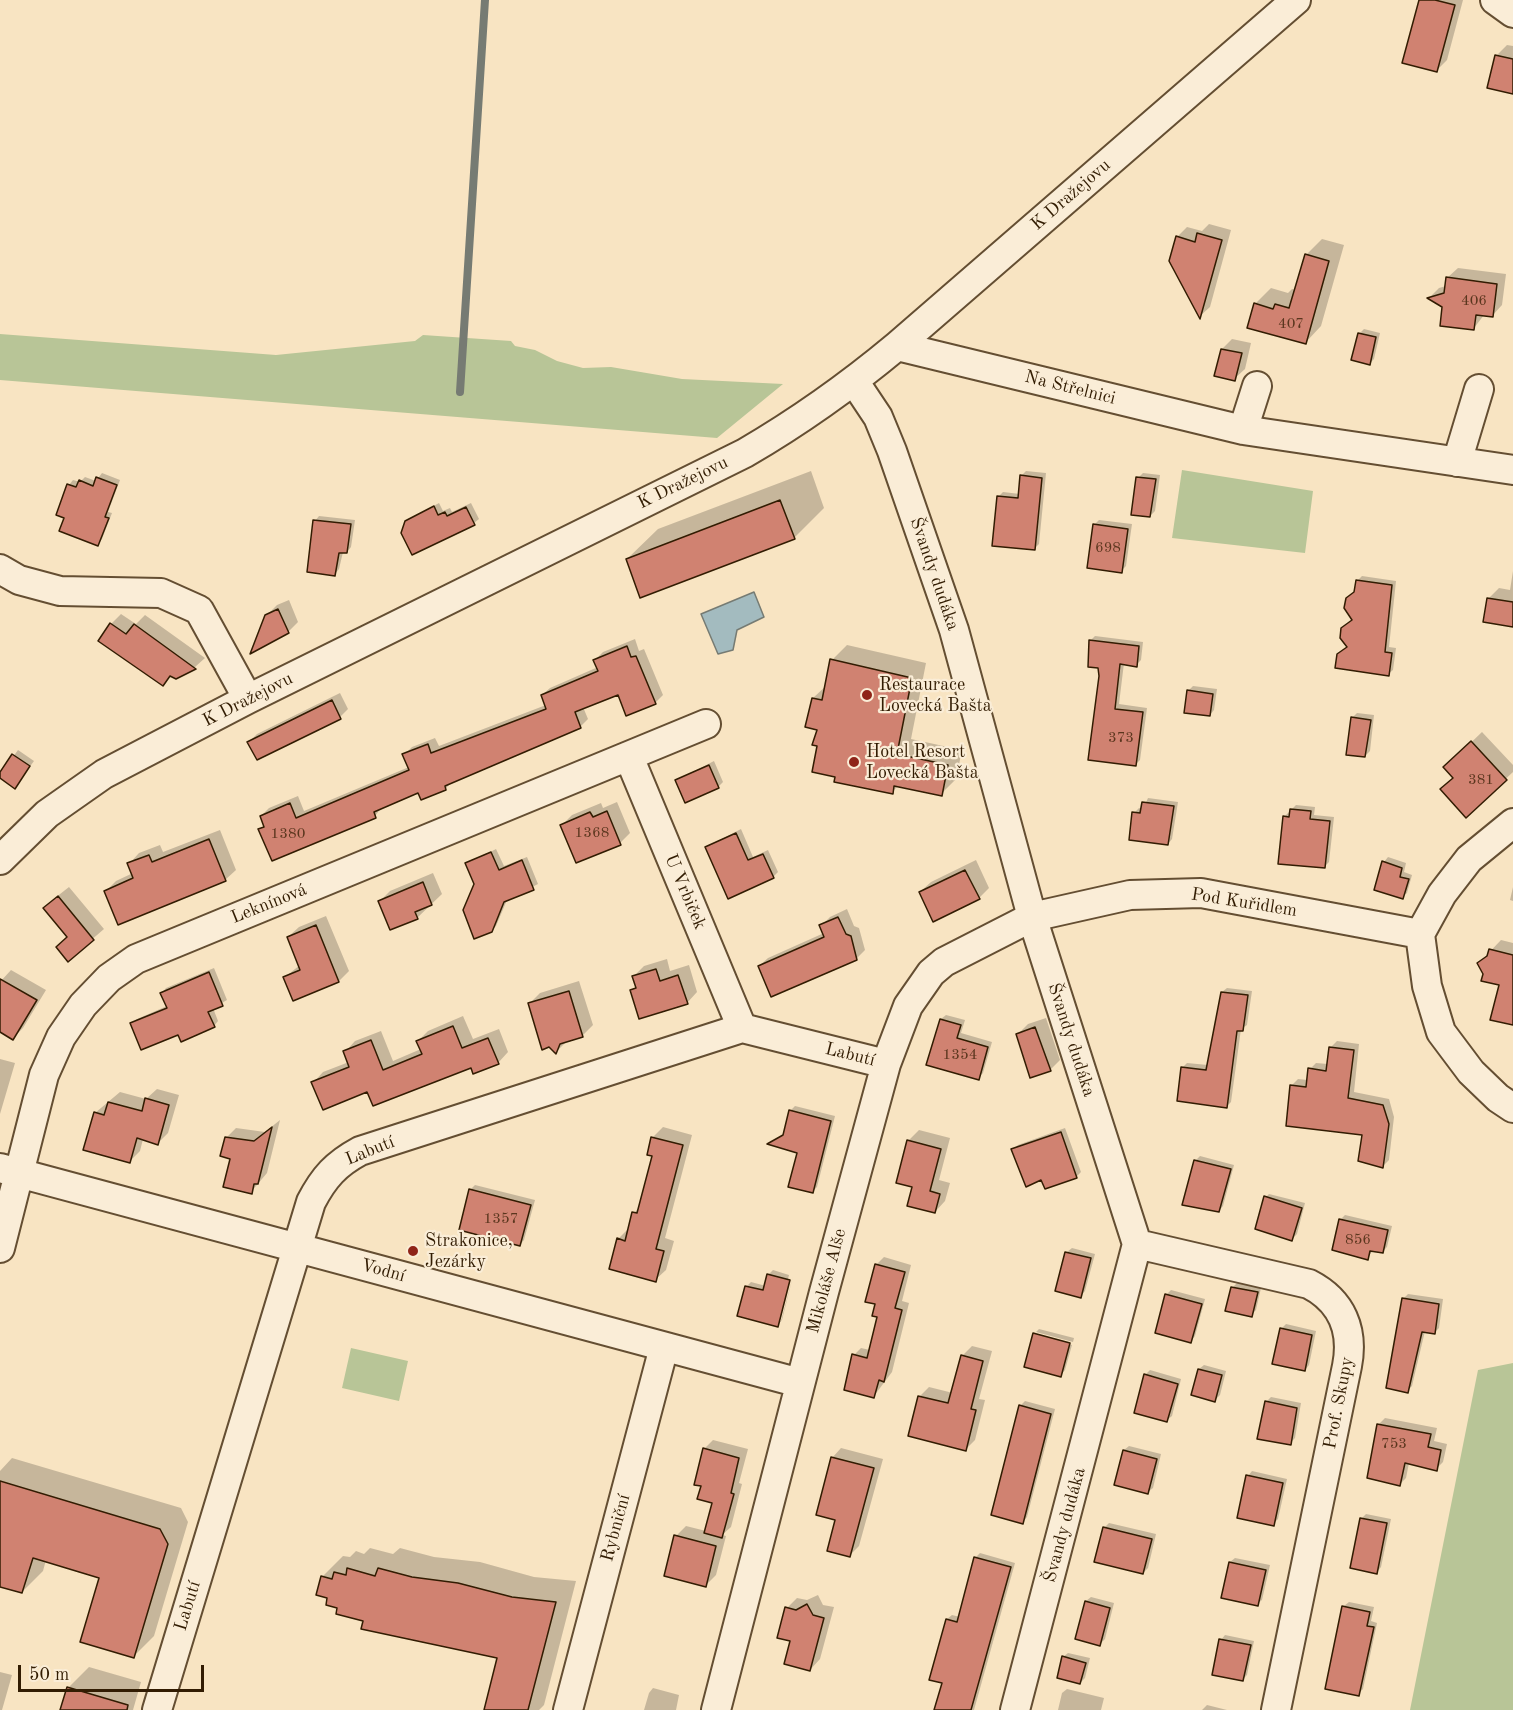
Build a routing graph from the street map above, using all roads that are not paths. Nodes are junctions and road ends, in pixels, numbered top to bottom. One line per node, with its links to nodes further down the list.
1 (1296, 0): 4 (street, K Dražejovu)
2 (1495, 0): 3 (street)
3 (1513, 13)
4 (897, 346): 5 (street, K Dražejovu); 8 (street, Na Střelnici)
5 (854, 381): 12 (street, K Dražejovu); 17 (street, Švandy dudáka)
6 (1257, 386): 8 (street)
7 (1479, 389): 9 (street)
8 (1244, 430): 9 (street, Na Střelnici)
9 (1458, 462): 10 (street, Na Střelnici)
10 (1513, 470)
11 (0, 569): 12 (street)
12 (248, 699): 16 (street, K Dražejovu)
13 (706, 724): 14 (street, Leknínová)
14 (628, 757): 19 (street, U Vrbiček); 22 (street, Leknínová)
15 (1513, 823): 18 (street)
16 (0, 860)
17 (1032, 917): 18 (street, Pod Kuřidlem); 20 (street, Mikoláše Alše); 23 (street, Švandy dudáka)
18 (1420, 934): 21 (street)
19 (742, 1028): 20 (street, Labutí); 25 (street, Labutí)
20 (886, 1064): 27 (street, Mikoláše Alše)
21 (1513, 1108)
22 (10, 1171): 24 (street, Leknínová); 25 (street, Vodní)
23 (1137, 1244): 31 (street, Švandy dudáka); 32 (street, Prof. Skupy)
24 (0, 1248)
25 (296, 1248): 26 (street, Vodní); 28 (street, Labutí)
26 (664, 1347): 27 (street, Vodní); 29 (street, Rybniční)
27 (800, 1383): 30 (street, Mikoláše Alše)
28 (156, 1710)
29 (568, 1710)
30 (716, 1710)
31 (1015, 1710)
32 (1276, 1710)

